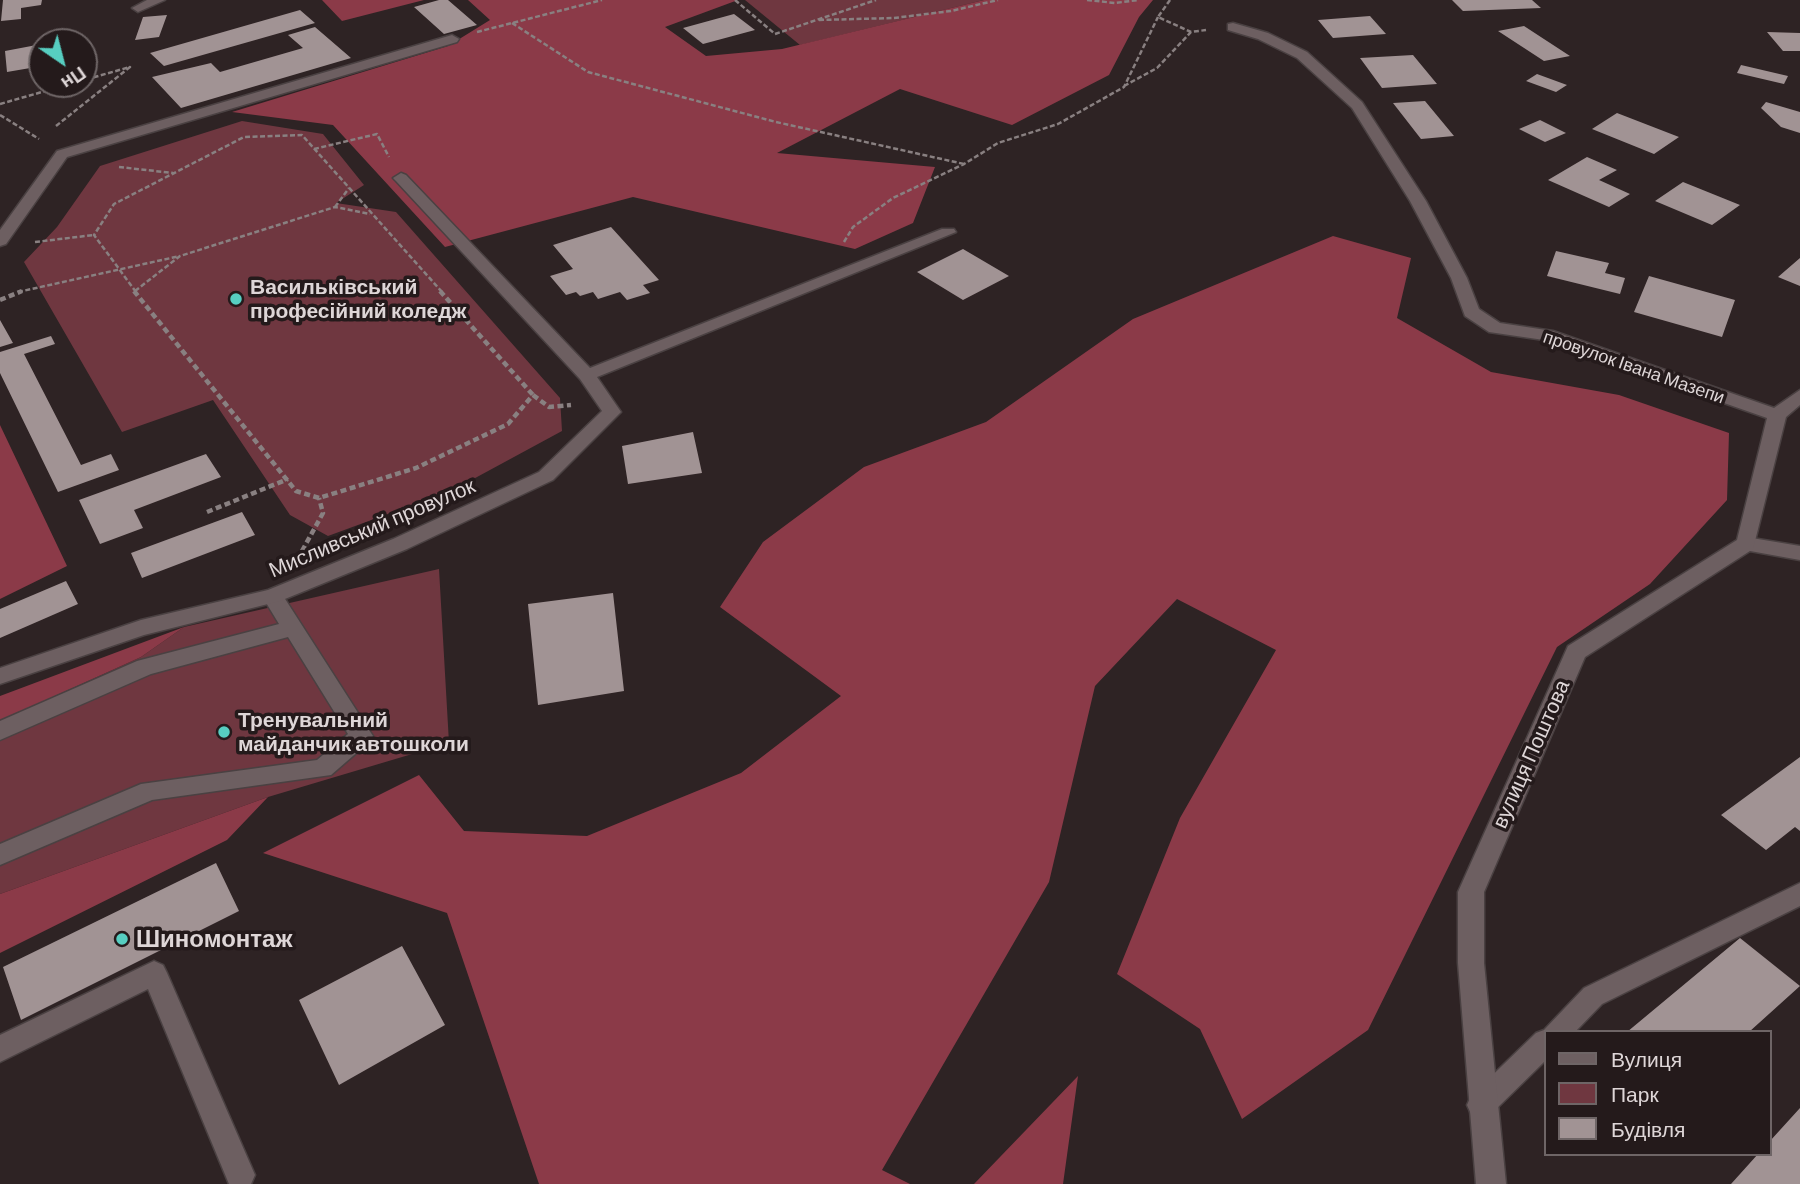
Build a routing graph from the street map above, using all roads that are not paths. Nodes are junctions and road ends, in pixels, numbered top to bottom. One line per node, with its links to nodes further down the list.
1 (159, 0): 2 (street)
2 (138, 8)
3 (1233, 27): 10 (street, провулок Івана Мазепи)
4 (452, 38): 7 (street)
5 (401, 178): 8 (street, Мисливський провулок)
6 (948, 232): 8 (street)
7 (0, 242)
8 (587, 375): 13 (street, Мисливський провулок)
9 (1800, 396): 10 (street)
10 (1777, 415): 11 (street)
11 (1746, 544): 12 (street); 22 (street, вулиця Поштова)
12 (1800, 553)
13 (283, 593): 14 (street); 15 (street, Мисливський провулок)
14 (293, 628): 16 (street); 17 (street)
15 (0, 676)
16 (0, 732)
17 (0, 855)
18 (1800, 894): 19 (street)
19 (1558, 1030)
20 (1545, 1043): 22 (street)
21 (0, 1049): 23 (street)
22 (1481, 1105): 24 (street, вулиця Поштова)
23 (240, 1175)
24 (1491, 1184)

